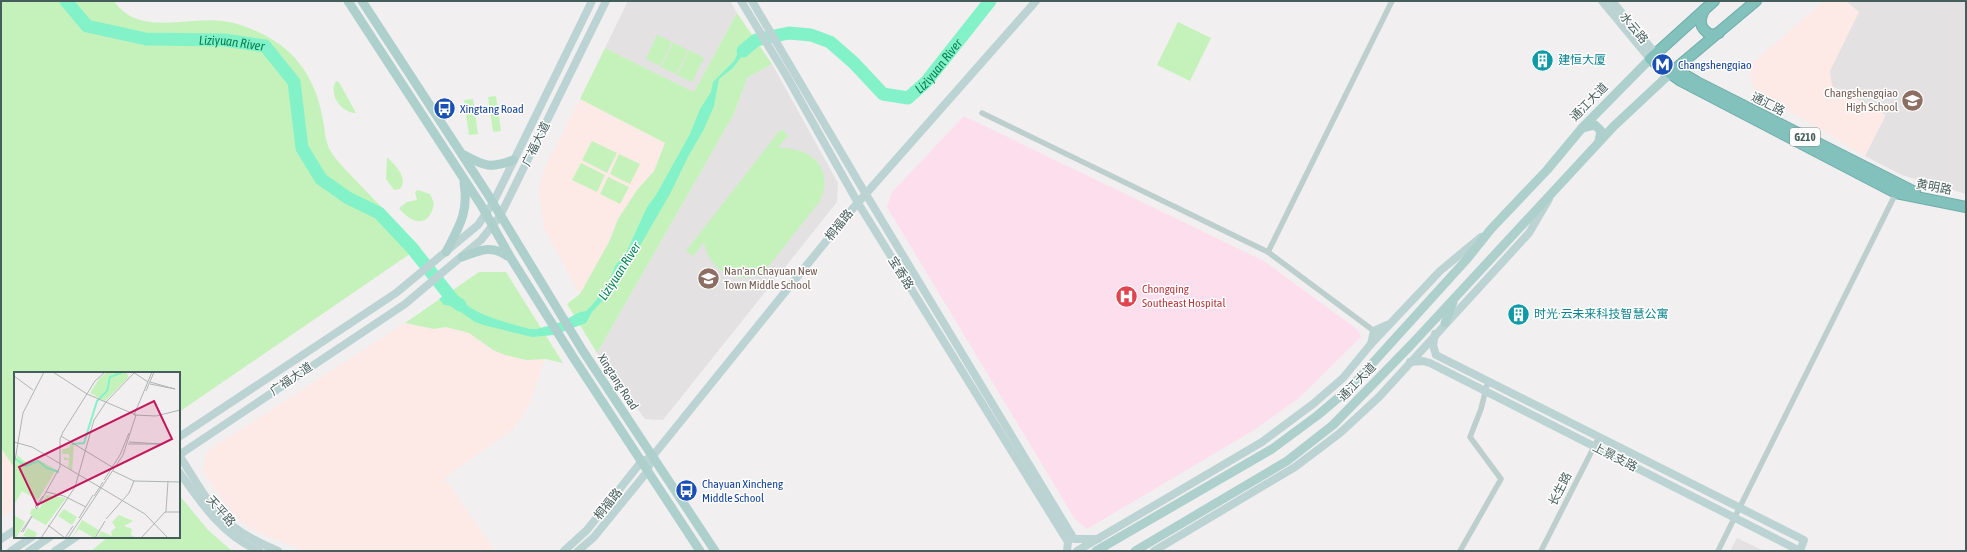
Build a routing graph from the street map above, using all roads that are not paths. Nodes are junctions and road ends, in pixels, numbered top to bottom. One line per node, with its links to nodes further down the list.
1 (348, 1): 22 (main road, Xingtang Road)
2 (362, 1): 20 (main road, Xingtang Road)
3 (592, 1): 21 (street, 广福大道)
4 (606, 1): 31 (street, 广福大道)
5 (741, 1): 28 (street, 宝香路)
6 (752, 1): 25 (street, 宝香路)
7 (1036, 1): 25 (street, 桐福路)
8 (1392, 1): 35 (street)
9 (1602, 1): 15 (street, 水云路)
10 (1612, 1): 15 (street, 水云路)
11 (1714, 1): 13 (highway, 通江大道)
12 (1756, 1): 14 (highway, 通江大道)
13 (1704, 10): 14 (highway); 15 (highway, 通江大道)
14 (1720, 33): 16 (highway, 通江大道)
15 (1653, 56): 16 (highway, 通汇路 / G210); 18 (main road, 通江大道)
16 (1672, 72): 19 (main road, 通江大道); 24 (highway, 通汇路 / G210)
17 (982, 113): 35 (street)
18 (1582, 128): 19 (main road); 33 (main road, 通江大道)
19 (1599, 142): 23 (main road, 通江大道)
20 (462, 155): 21 (main road); 27 (main road, Xingtang Road)
21 (513, 160): 27 (street, 广福大道)
22 (464, 180): 30 (main road, Xingtang Road); 34 (main road)
23 (1558, 184): 38 (main road, 通江大道); 40 (street, 通江大道)
24 (1898, 189): 26 (highway, 通汇路 / G210); 56 (street)
25 (865, 194): 28 (street, 桐福路); 64 (street, 宝香路)
26 (1937, 201): 29 (highway, 黄明路 / G210)
27 (493, 203): 30 (street, 广福大道); 31 (main road, Xingtang Road)
28 (858, 203): 52 (street, 桐福路); 64 (street, 宝香路)
29 (1966, 207)
30 (486, 215): 32 (main road, Xingtang Road); 34 (street, 广福大道)
31 (500, 216): 32 (street, 广福大道); 52 (main road, Xingtang Road)
32 (492, 227): 36 (street, 广福大道); 37 (main road, Xingtang Road)
33 (1491, 229): 39 (street, 通江大道); 76 (main road, 通江大道)
34 (446, 252): 47 (street, 广福大道)
35 (1268, 252): 41 (street)
36 (462, 257): 37 (main road); 50 (street, 广福大道)
37 (512, 260): 53 (main road, Xingtang Road)
38 (1456, 296): 40 (main road); 77 (main road, 通江大道)
39 (1392, 323): 41 (street); 43 (street, 通江大道)
40 (1445, 323): 42 (street, 通江大道)
41 (1374, 330): 43 (street)
42 (1435, 334): 44 (street, 通江大道); 45 (street, 上景支路)
43 (1371, 344): 63 (street, 通江大道)
44 (1410, 362): 46 (street, 上景支路); 78 (street, 通江大道)
45 (1488, 381): 46 (street); 48 (street, 上景支路)
46 (1485, 391): 49 (street, 上景支路); 79 (street)
47 (180, 436)
48 (1599, 437): 49 (street, 长生路); 56 (street, 上景支路)
49 (1594, 446): 57 (street, 上景支路); 80 (street, 长生路)
50 (180, 454)
51 (180, 456): 69 (street, 天平路)
52 (652, 457): 53 (street, 桐福路); 54 (street, 桐福路); 73 (main road, Xingtang Road)
53 (641, 462): 54 (main road, Xingtang Road); 70 (street, 桐福路)
54 (647, 472): 71 (street, 桐福路); 72 (main road, Xingtang Road)
55 (180, 473): 68 (street, 天平路)
56 (1740, 507): 57 (street); 82 (street, 上景支路)
57 (1734, 518): 81 (street); 82 (street, 上景支路)
58 (14, 531): 62 (street)
59 (30, 538): 65 (street)
60 (48, 538): 66 (street)
61 (74, 538): 67 (street)
62 (1, 539)
63 (1098, 539): 64 (street); 75 (street, 通江大道)
64 (1071, 540): 74 (street)
65 (11, 551)
66 (29, 551)
67 (55, 551)
68 (260, 551)
69 (278, 551)
70 (564, 551)
71 (578, 551)
72 (700, 551)
73 (715, 551)
74 (1066, 551)
75 (1077, 551)
76 (1096, 551)
77 (1135, 551)
78 (1154, 551)
79 (1460, 551)
80 (1541, 551)
81 (1718, 551)
82 (1800, 551)

